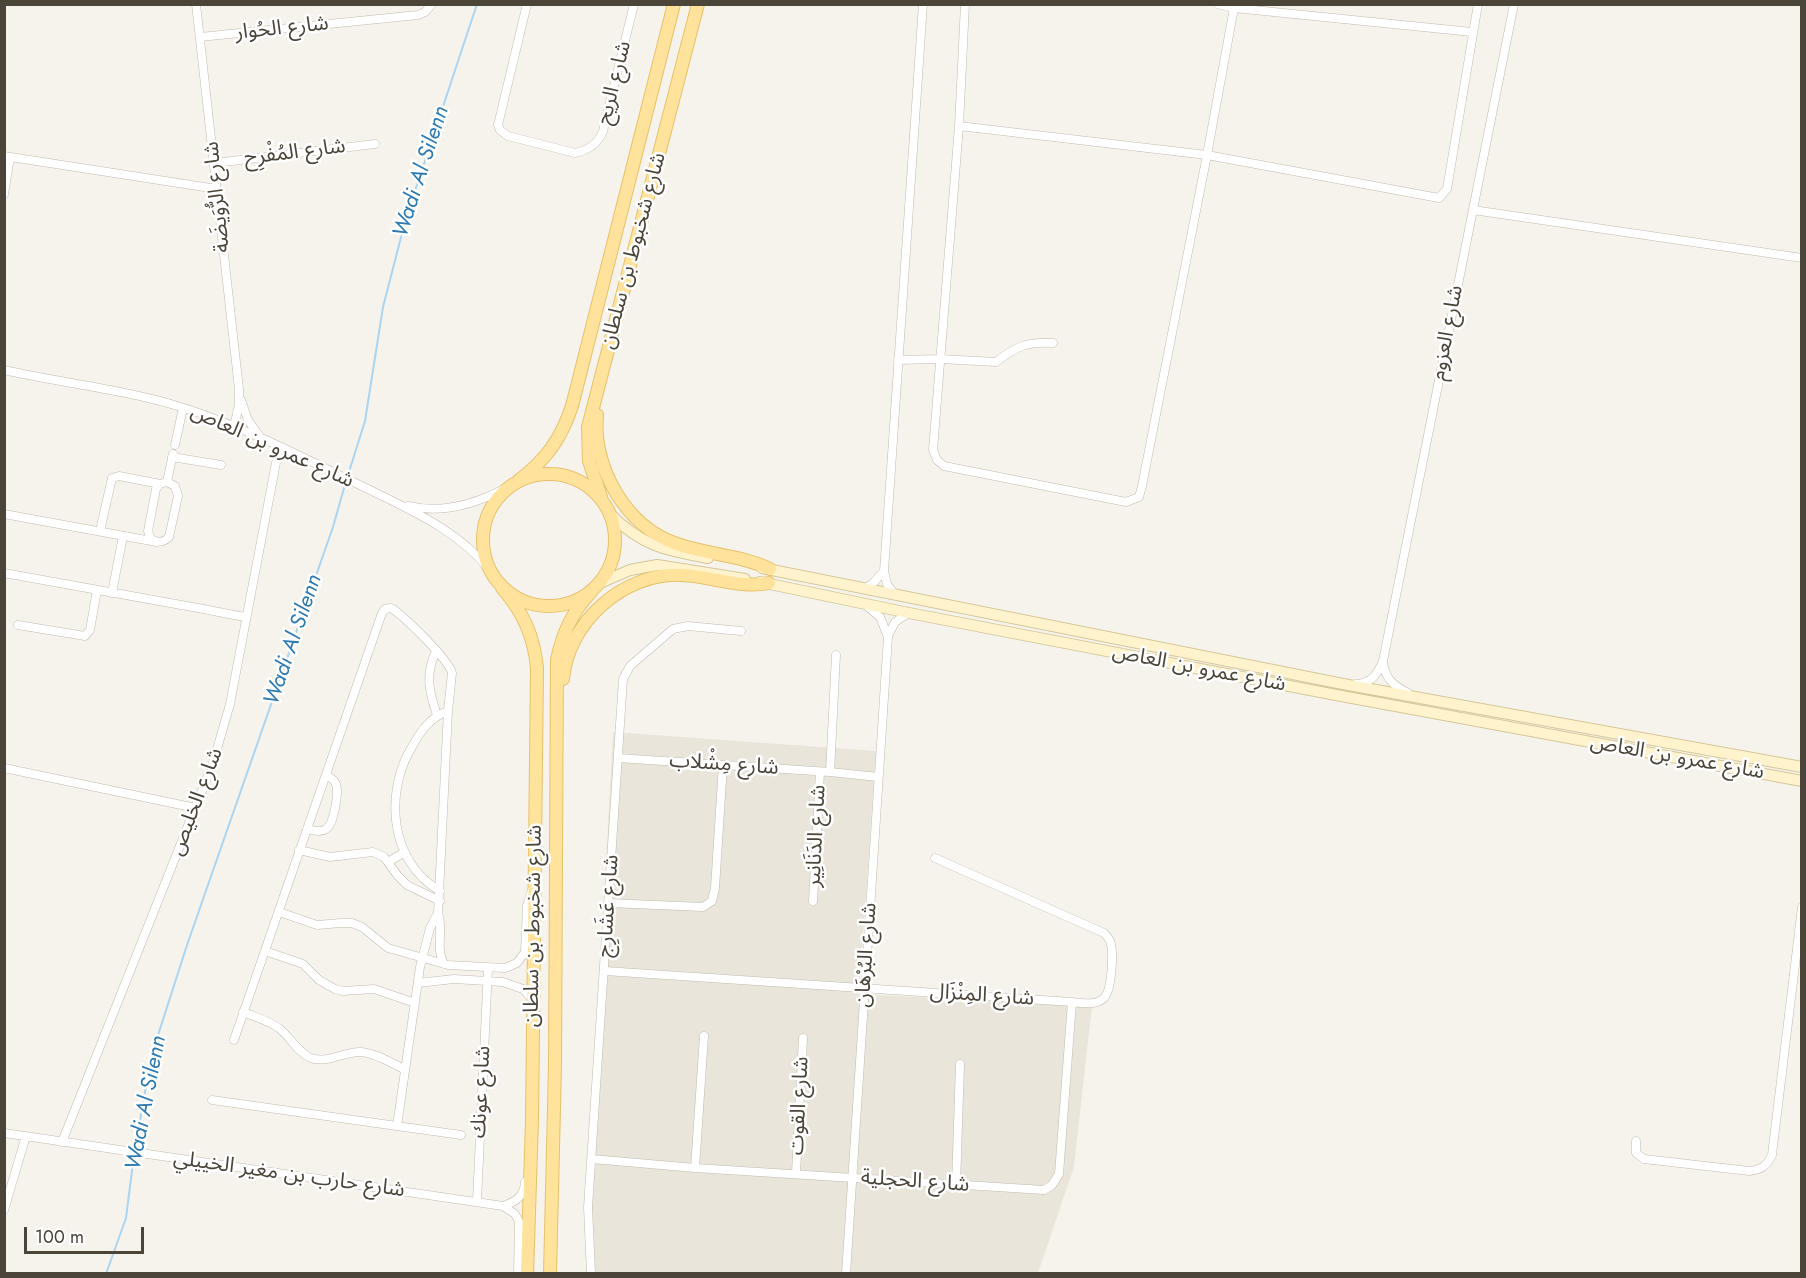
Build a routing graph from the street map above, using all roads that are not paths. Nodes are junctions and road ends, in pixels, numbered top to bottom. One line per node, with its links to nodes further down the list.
1 (196, 4): 14 (street, شارع الرُّوَيضَة)
2 (432, 4): 14 (street, شارع الحُوار)
3 (527, 4): 4 (street, شارع الريح)
4 (634, 4)
5 (674, 4): 36 (main road, شارع شخبوط بن سلطان)
6 (698, 4): 24 (main road, شارع شخبوط بن سلطان)
7 (923, 4): 27 (street)
8 (965, 4): 15 (street)
9 (1218, 4): 12 (street)
10 (1478, 4): 13 (street)
11 (1514, 4): 22 (street, شارع العزوم)
12 (1234, 8): 13 (street); 17 (street)
13 (1472, 32): 17 (street)
14 (200, 37): 19 (street, شارع الرُّوَيضَة)
15 (959, 126): 17 (street); 26 (street)
16 (375, 144): 19 (street, شارع المُفْرِح)
17 (1207, 155): 26 (street)
18 (8, 157): 20 (street); 21 (street)
19 (215, 163): 20 (street, شارع الرُّوَيضَة)
20 (217, 189): 29 (street, شارع الرُّوَيضَة)
21 (4, 194)
22 (1473, 210): 23 (street); 65 (street, شارع العزوم)
23 (1802, 258)
24 (618, 316): 39 (main road, شارع شخبوط بن سلطان); 47 (main road)
25 (1053, 343): 26 (street)
26 (940, 359): 27 (street)
27 (898, 360): 48 (street)
28 (4, 370): 30 (street, شارع عمرو بن العاص)
29 (239, 390): 31 (street, شارع الرُّوَيضَة); 32 (street, شارع الرُّوَيضَة)
30 (183, 408): 31 (street, شارع عمرو بن العاص); 34 (street)
31 (234, 426): 32 (street, شارع عمرو بن العاص)
32 (261, 438): 33 (street, شارع عمرو بن العاص)
33 (279, 447): 40 (street, شارع عمرو بن العاص); 59 (street, شارع الخليص)
34 (174, 451): 35 (street); 37 (street)
35 (221, 465)
36 (518, 481): 38 (main road); 39 (main road)
37 (163, 483): 43 (street); 45 (street); 45 (street)
38 (506, 488): 40 (street, شارع عمرو بن العاص); 46 (main road)
39 (601, 497): 42 (main road)
40 (395, 502): 46 (street, شارع عمرو بن العاص)
41 (4, 514): 43 (street)
42 (610, 514): 47 (main road, شارع عمرو بن العاص); 51 (main road)
43 (100, 531): 44 (street)
44 (123, 536): 45 (street); 55 (street)
45 (157, 542)
46 (489, 569): 52 (main road)
47 (770, 569): 53 (main road, شارع عمرو بن العاص)
48 (884, 571): 53 (street); 56 (street)
49 (4, 573): 54 (street)
50 (768, 584): 51 (main road, شارع عمرو بن العاص); 57 (main road, شارع عمرو بن العاص); 82 (main road)
51 (595, 587): 52 (main road); 82 (main road, شارع شخبوط بن سلطان)
52 (502, 588): 88 (main road, شارع شخبوط بن سلطان)
53 (864, 589): 56 (main road, شارع عمرو بن العاص)
54 (97, 590): 55 (street); 60 (street)
55 (112, 593): 59 (street)
56 (895, 595): 66 (main road, شارع عمرو بن العاص)
57 (864, 603): 58 (main road, شارع عمرو بن العاص); 62 (street)
58 (909, 613): 62 (street); 78 (main road, شارع عمرو بن العاص)
59 (245, 617): 81 (street, شارع الخليص)
60 (18, 625)
61 (741, 631): 70 (street, شارع عَشَارِج)
62 (888, 637): 77 (street, شارع البُرْهَان)
63 (436, 651): 68 (street); 69 (street); 76 (street)
64 (836, 655): 75 (street)
65 (1383, 661): 66 (street, شارع العزوم); 67 (street)
66 (1343, 684): 67 (main road, شارع عمرو بن العاص)
67 (1415, 696): 72 (main road, شارع عمرو بن العاص)
68 (448, 711): 69 (street); 89 (street)
69 (437, 715): 85 (street)
70 (618, 758): 71 (street, شارع مِشْلاب); 92 (street, شارع عَشَارِج)
71 (723, 765): 74 (street, شارع مِشْلاب); 92 (street)
72 (1802, 766)
73 (4, 768): 81 (street)
74 (820, 771): 75 (street, شارع مِشْلاب); 91 (street, شارع الدَنَانِير)
75 (830, 772): 77 (street, شارع مِشْلاب)
76 (326, 775): 83 (street); 83 (street)
77 (878, 777): 104 (street, شارع البُرْهَان)
78 (1787, 778): 79 (main road, شارع عمرو بن العاص); 80 (street)
79 (1802, 780)
80 (1802, 786)
81 (196, 808): 121 (street, شارع الخليص)
82 (556, 809): 132 (main road, شارع شخبوط بن سلطان)
83 (307, 829): 84 (street)
84 (299, 850): 87 (street); 94 (street)
85 (405, 852): 87 (street); 89 (street)
86 (935, 858): 107 (street, شارع المِنْزَال)
87 (388, 862): 90 (street)
88 (535, 883): 99 (street); 105 (main road, شارع شخبوط بن سلطان)
89 (440, 891): 90 (street)
90 (440, 901): 95 (street)
91 (813, 901)
92 (609, 903): 100 (street, شارع عَشَارِج)
93 (1802, 907): 120 (street)
94 (279, 912): 96 (street); 97 (street)
95 (438, 913): 97 (street); 98 (street)
96 (265, 951): 106 (street); 108 (street)
97 (422, 958): 98 (street); 103 (street)
98 (446, 965): 99 (street); 101 (street)
99 (488, 968): 102 (street, شارع عونك)
100 (605, 971): 104 (street, شارع المِنْزَال); 122 (street, شارع عَشَارِج)
101 (447, 979): 102 (street); 103 (street)
102 (487, 982): 105 (street); 127 (street, شارع عونك)
103 (418, 983): 106 (street)
104 (865, 988): 107 (street, شارع المِنْزَال); 125 (street, شارع البُرْهَان)
105 (533, 1000): 115 (main road, شارع شخبوط بن سلطان)
106 (415, 1002): 113 (street)
107 (1072, 1002): 126 (street, شارع الحجلية)
108 (243, 1011): 111 (street); 113 (street)
109 (704, 1036): 123 (street)
110 (803, 1038): 124 (street, شارع القوت)
111 (234, 1040)
112 (960, 1064): 126 (street)
113 (404, 1069): 116 (street)
114 (212, 1100): 116 (street)
115 (532, 1122): 128 (street); 131 (main road, شارع شخبوط بن سلطان)
116 (398, 1126): 118 (street)
117 (4, 1133): 119 (street, شارع حارب بن مغير الخييلي)
118 (460, 1135)
119 (26, 1136): 121 (street, شارع حارب بن مغير الخييلي); 129 (street)
120 (1636, 1141)
121 (62, 1142): 127 (street, شارع حارب بن مغير الخييلي)
122 (592, 1159): 123 (street, شارع الحجلية); 133 (street, شارع عَشَارِج)
123 (695, 1168): 124 (street, شارع الحجلية)
124 (796, 1173): 125 (street, شارع الحجلية)
125 (851, 1177): 126 (street, شارع الحجلية); 134 (street, شارع البُرْهَان)
126 (956, 1185)
127 (477, 1201): 128 (street, شارع حارب بن مغير الخييلي)
128 (503, 1206): 130 (street)
129 (4, 1210)
130 (518, 1274)
131 (527, 1274)
132 (550, 1274)
133 (591, 1274)
134 (846, 1274)

